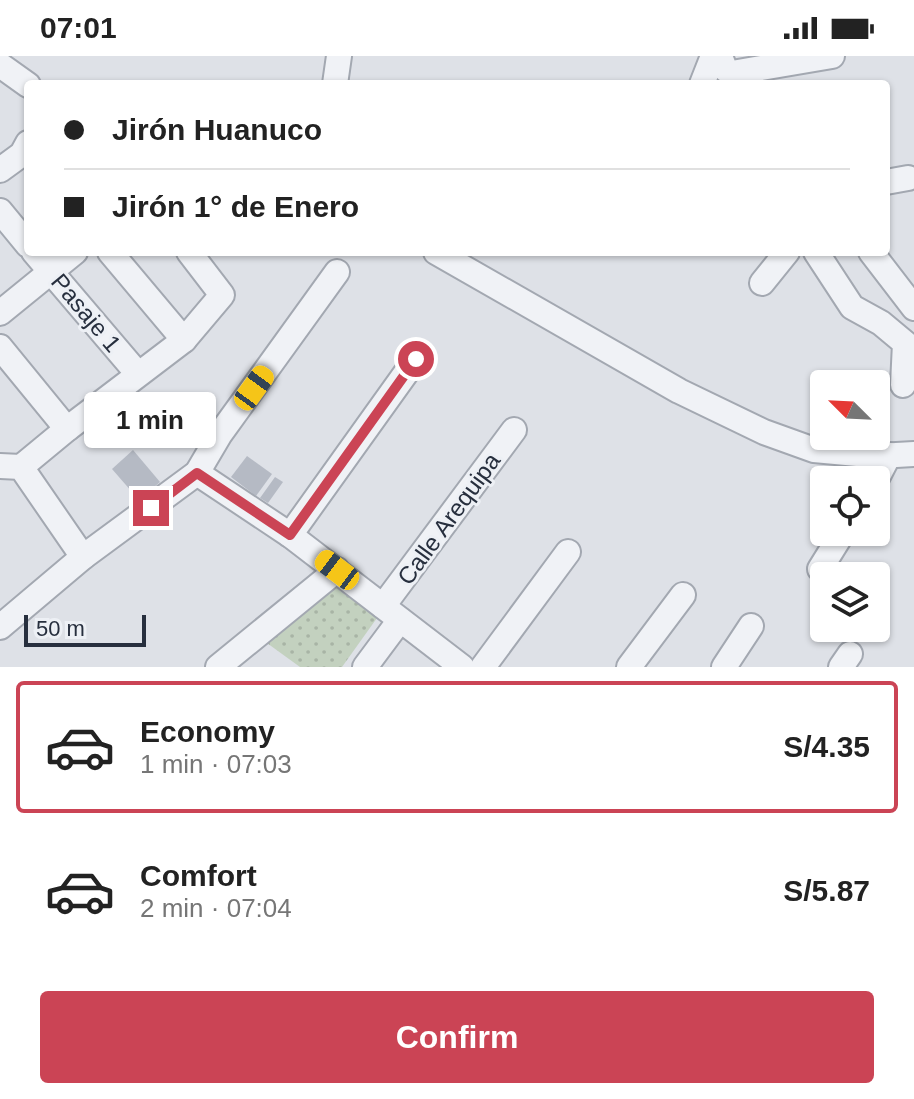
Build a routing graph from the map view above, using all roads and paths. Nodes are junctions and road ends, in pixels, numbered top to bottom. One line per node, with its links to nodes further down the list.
1 (339, 56): 7 (street)
2 (713, 56): 8 (street)
3 (720, 56): 6 (street)
4 (832, 56): 6 (street)
5 (0, 65): 9 (street)
6 (804, 73)
7 (336, 80)
8 (704, 80)
9 (24, 82)
10 (19, 153): 11 (street)
11 (0, 170)
12 (0, 211): 13 (street)
13 (24, 240)
14 (113, 256): 25 (street)
15 (192, 256): 25 (street)
16 (443, 256): 33 (street)
17 (784, 256): 22 (street)
18 (819, 256): 29 (street)
19 (874, 256): 23 (street)
20 (42, 261): 24 (street); 28 (street, Pasaje 1)
21 (337, 272): 36 (street)
22 (762, 283)
23 (914, 308)
24 (0, 313)
25 (184, 340): 28 (street)
26 (0, 347): 30 (street)
27 (416, 359): 37 (street)
28 (138, 374): 30 (street)
29 (903, 385)
30 (67, 429): 34 (street)
31 (514, 430): 42 (street, Calle Arequipa)
32 (914, 454): 33 (street)
33 (889, 455): 35 (street)
34 (11, 466): 39 (street)
35 (883, 466)
36 (197, 473): 37 (street); 39 (street)
37 (290, 535): 40 (street)
38 (568, 552): 48 (street)
39 (83, 557): 44 (street)
40 (337, 570): 42 (street); 45 (street)
41 (683, 595): 49 (street)
42 (392, 613): 46 (street, Calle Arequipa); 47 (street)
43 (751, 626): 50 (street)
44 (0, 627)
45 (218, 667)
46 (365, 667)
47 (462, 667)
48 (483, 667)
49 (629, 667)
50 (724, 667)

